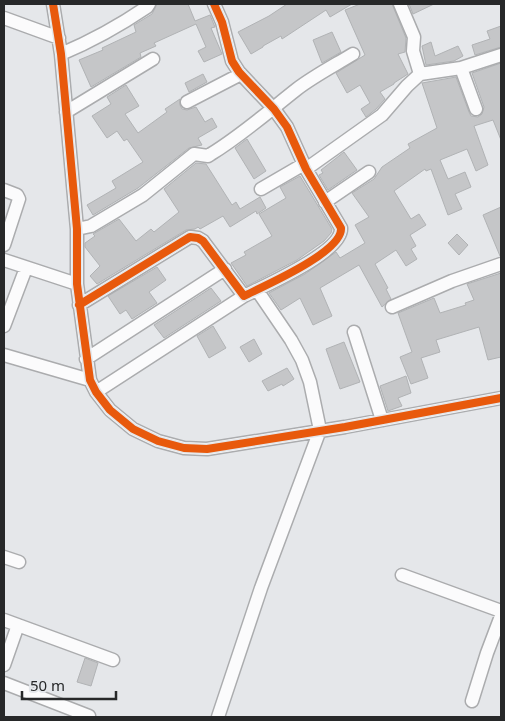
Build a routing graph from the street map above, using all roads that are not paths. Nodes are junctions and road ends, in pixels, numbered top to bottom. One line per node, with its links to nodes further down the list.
1 (52, 4): 6 (street)
2 (149, 4): 7 (street)
3 (214, 4): 12 (street)
4 (400, 4): 13 (street)
5 (4, 18): 6 (street)
6 (59, 38): 7 (street)
7 (61, 54): 17 (street)
8 (354, 54): 15 (street)
9 (501, 55): 11 (street)
10 (153, 59): 17 (street)
11 (461, 68): 13 (street); 16 (street)
12 (240, 74): 14 (street); 15 (street)
13 (420, 74): 18 (street)
14 (187, 102)
15 (274, 109): 18 (street); 23 (street)
16 (476, 109)
17 (66, 112): 23 (street)
18 (305, 166): 20 (street); 22 (street)
19 (369, 172): 22 (street)
20 (261, 189)
21 (4, 190): 24 (street)
22 (325, 202): 30 (street)
23 (77, 229): 29 (street)
24 (4, 244)
25 (4, 260): 27 (street)
26 (501, 264): 33 (street)
27 (26, 268): 29 (street); 34 (street)
28 (225, 269): 31 (street); 32 (street); 37 (street)
29 (77, 284): 32 (street)
30 (257, 290): 31 (street); 42 (street)
31 (244, 296): 39 (street)
32 (79, 305): 37 (street)
33 (392, 307)
34 (4, 326)
35 (354, 332): 41 (street)
36 (4, 355): 38 (street)
37 (86, 359): 38 (street)
38 (90, 380): 39 (street)
39 (96, 392): 42 (street)
40 (501, 398): 41 (street)
41 (382, 420): 42 (street)
42 (320, 430): 55 (street)
43 (4, 557): 44 (street)
44 (19, 562)
45 (402, 575): 46 (street)
46 (501, 611)
47 (501, 616): 53 (street)
48 (4, 620): 49 (street)
49 (18, 625): 50 (street); 51 (street)
50 (113, 660)
51 (4, 665)
52 (4, 683): 54 (street)
53 (472, 701)
54 (89, 716)
55 (218, 717)

